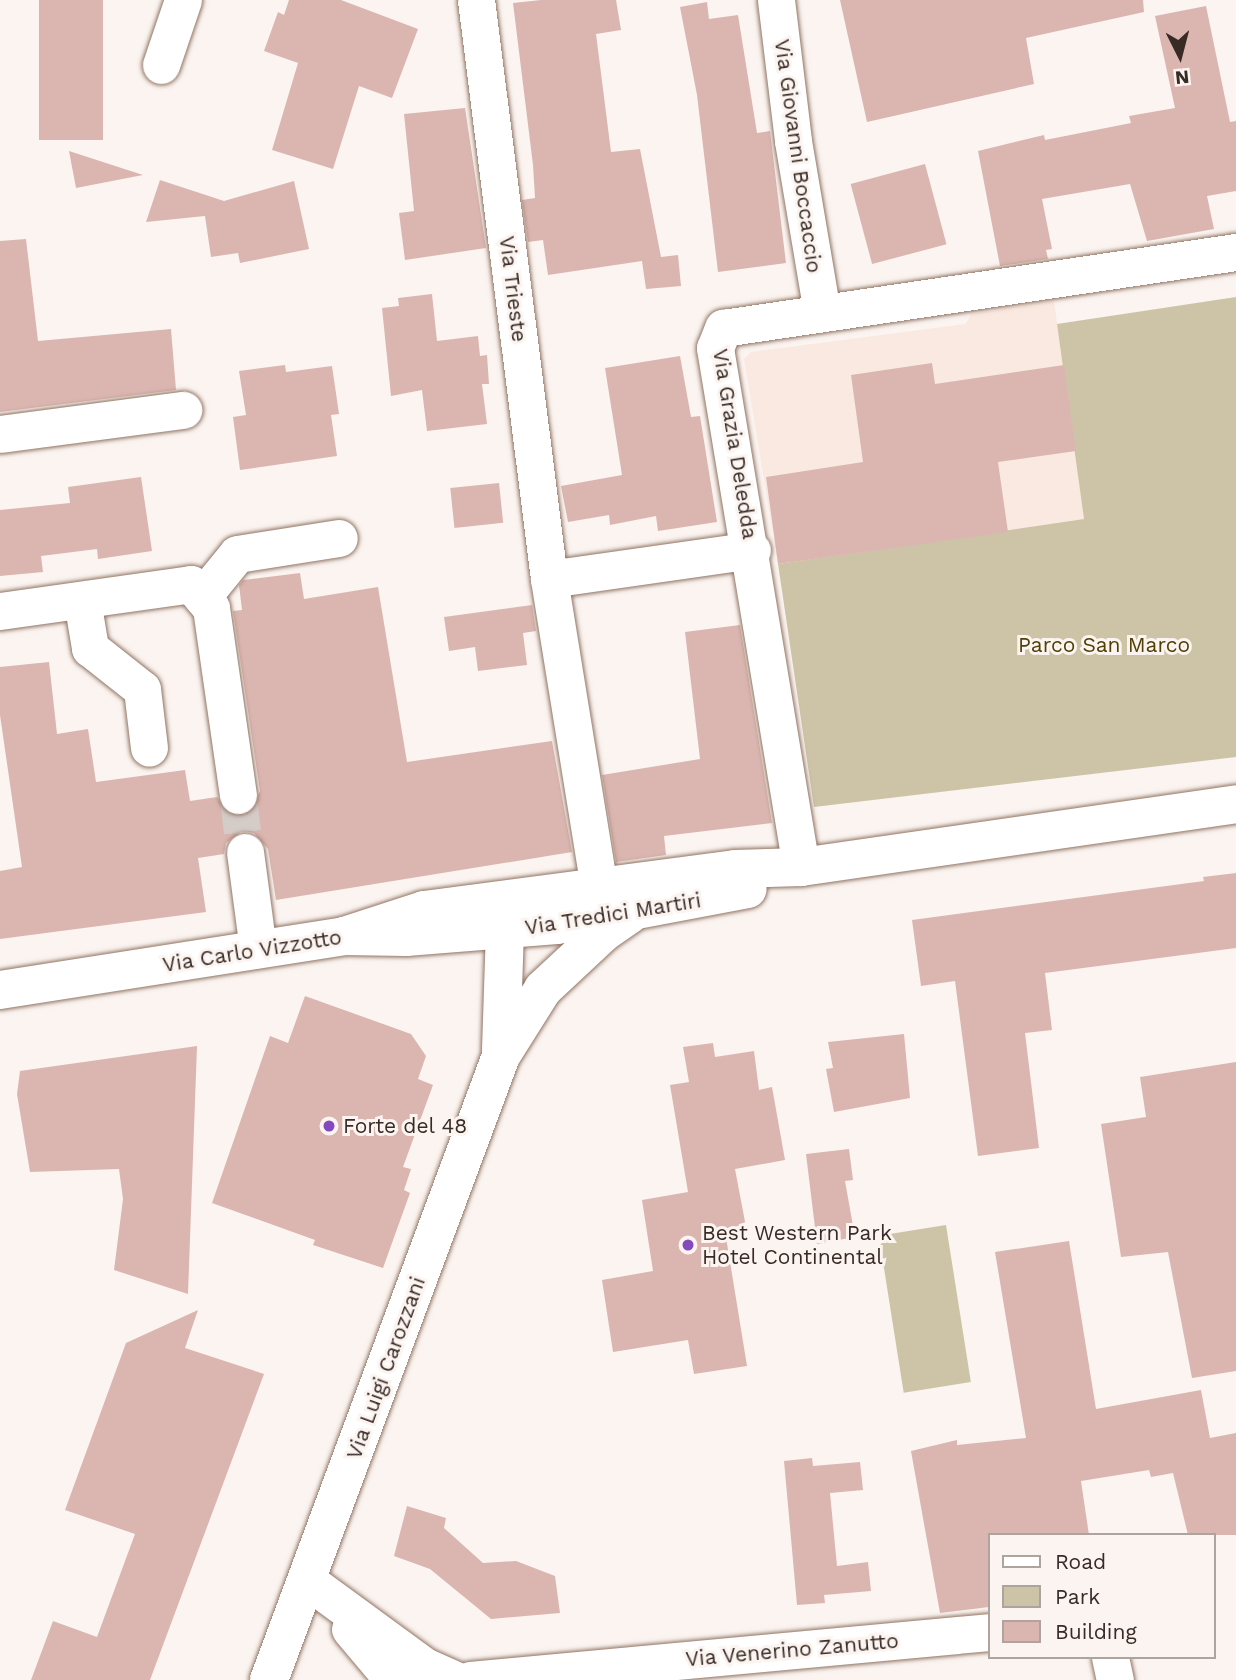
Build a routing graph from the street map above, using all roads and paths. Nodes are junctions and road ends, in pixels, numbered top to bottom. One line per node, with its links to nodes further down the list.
1 (183, 0): 4 (street)
2 (476, 0): 11 (street, Via Trieste)
3 (776, 0): 6 (street, Via Giovanni Boccaccio)
4 (161, 65)
5 (1236, 252): 6 (street, Via Grazia Deledda)
6 (822, 313): 10 (street, Via Grazia Deledda)
7 (183, 410): 8 (street)
8 (0, 434)
9 (339, 538): 12 (street)
10 (752, 550): 11 (street); 19 (street, Via Grazia Deledda)
11 (549, 579): 20 (street, Via Trieste)
12 (202, 597): 13 (street); 16 (street)
13 (82, 600): 14 (street); 15 (street)
14 (0, 611)
15 (149, 748)
16 (238, 794)
17 (1236, 803): 19 (street, Via Tredici Martiri)
18 (245, 852): 25 (street)
19 (801, 867): 21 (street, Via Tredici Martiri); 22 (street, Via Tredici Martiri)
20 (597, 874)
21 (700, 874): 23 (street, Via Tredici Martiri); 24 (street, Via Tredici Martiri)
22 (630, 914): 24 (street, Via Tredici Martiri); 26 (street, Via Luigi Carozzani)
23 (506, 915): 24 (street, Via Tredici Martiri); 25 (street, Via Carlo Vizzotto); 28 (street, Via Luigi Carozzani)
24 (551, 916): 26 (street, Via Luigi Carozzani)
25 (258, 949): 27 (street, Via Carlo Vizzotto)
26 (543, 989): 28 (street, Via Luigi Carozzani)
27 (0, 990)
28 (500, 1056): 29 (street, Via Luigi Carozzani)
29 (308, 1581): 32 (street, Via Luigi Carozzani); 33 (street); 34 (street)
30 (988, 1632): 35 (street, Via Venerino Zanutto)
31 (1110, 1659): 36 (street)
32 (269, 1680)
33 (393, 1680)
34 (456, 1680)
35 (470, 1680)
36 (1115, 1680)

